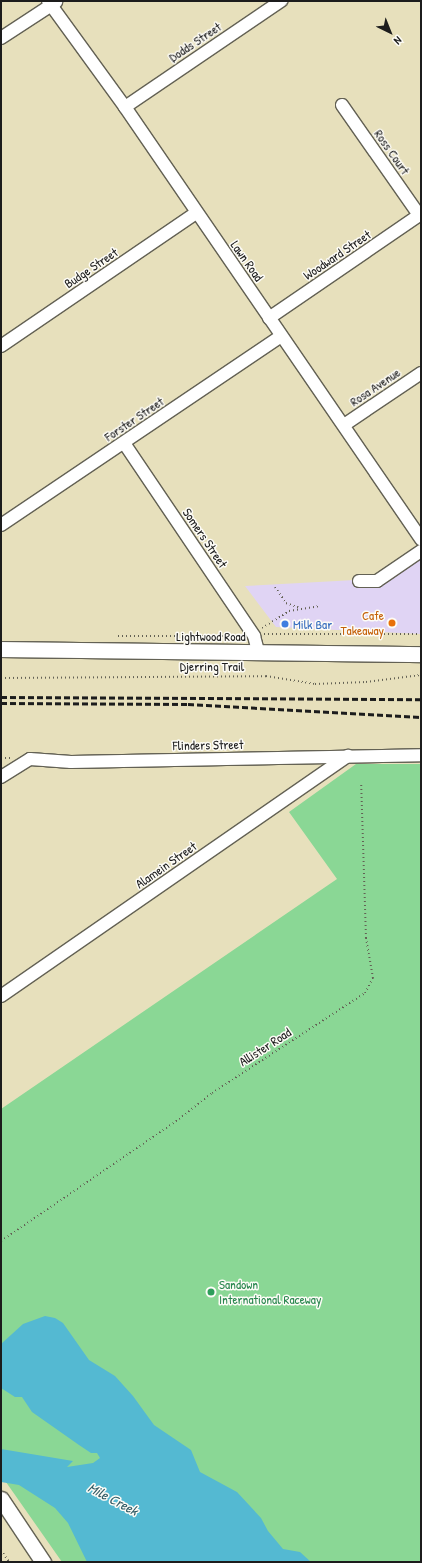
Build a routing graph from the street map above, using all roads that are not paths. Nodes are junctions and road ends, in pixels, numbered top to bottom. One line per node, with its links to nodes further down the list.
1 (281, 1): 5 (street, Dodds Street)
2 (52, 2): 3 (street); 5 (street, Lawn Road)
3 (1, 38)
4 (342, 105): 7 (street, Ross Court)
5 (125, 107): 6 (street, Lawn Road)
6 (196, 212): 8 (street, Lawn Road); 10 (street, Budge Street)
7 (420, 215): 8 (street, Woodward Street)
8 (269, 318): 9 (street, Lawn Road)
9 (281, 336): 12 (street, Lawn Road); 13 (street, Forster Street)
10 (1, 346)
11 (421, 373): 12 (street, Rosa Avenue)
12 (344, 425): 15 (street, Lawn Road)
13 (124, 443): 14 (street, Forster Street); 19 (street, Somers Street)
14 (1, 525)
15 (419, 533)
16 (421, 551): 17 (street)
17 (359, 581)
18 (1, 649): 19 (main road, Lightwood Road)
19 (258, 651): 20 (main road, Lightwood Road)
20 (421, 654)
21 (421, 755): 22 (street, Flinders Street)
22 (348, 756): 23 (street, Flinders Street); 24 (street, Alamein Street)
23 (1, 777)
24 (1, 996)
25 (1, 1499): 26 (main road)
26 (43, 1562)

